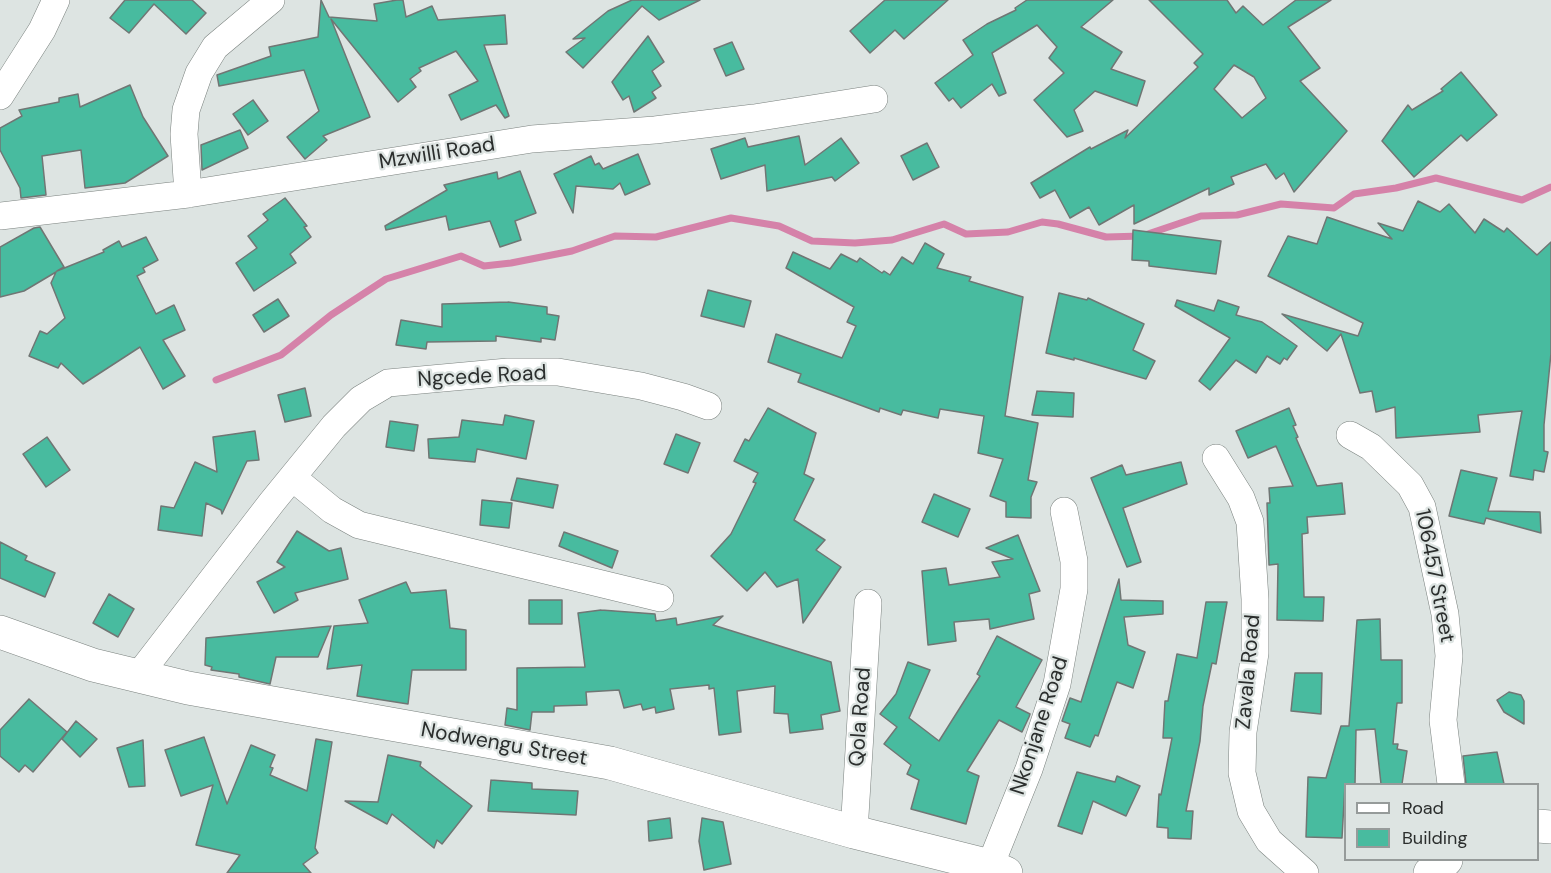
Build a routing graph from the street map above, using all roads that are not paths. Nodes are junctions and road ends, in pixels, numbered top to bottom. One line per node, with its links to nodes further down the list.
1 (56, 0): 3 (street)
2 (271, 0): 5 (street)
3 (0, 96)
4 (874, 99): 5 (street, Mzwilli Road)
5 (188, 194): 6 (street, Mzwilli Road)
6 (0, 216)
7 (708, 406): 10 (street, Ngcede Road)
8 (1350, 435): 16 (street, 106457 Street)
9 (1216, 458): 20 (street, Zavala Road)
10 (293, 478): 12 (street); 15 (street, Ngcede Road)
11 (1064, 511): 19 (street, Nkonjane Road)
12 (660, 597)
13 (868, 603): 17 (street, Qola Road)
14 (0, 632): 15 (street, Nodwengu Street)
15 (138, 676): 17 (street, Nodwengu Street)
16 (1451, 783)
17 (854, 832): 19 (street, Nodwengu Street)
18 (1445, 861): 21 (street)
19 (998, 869)
20 (1305, 873)
21 (1430, 873)

